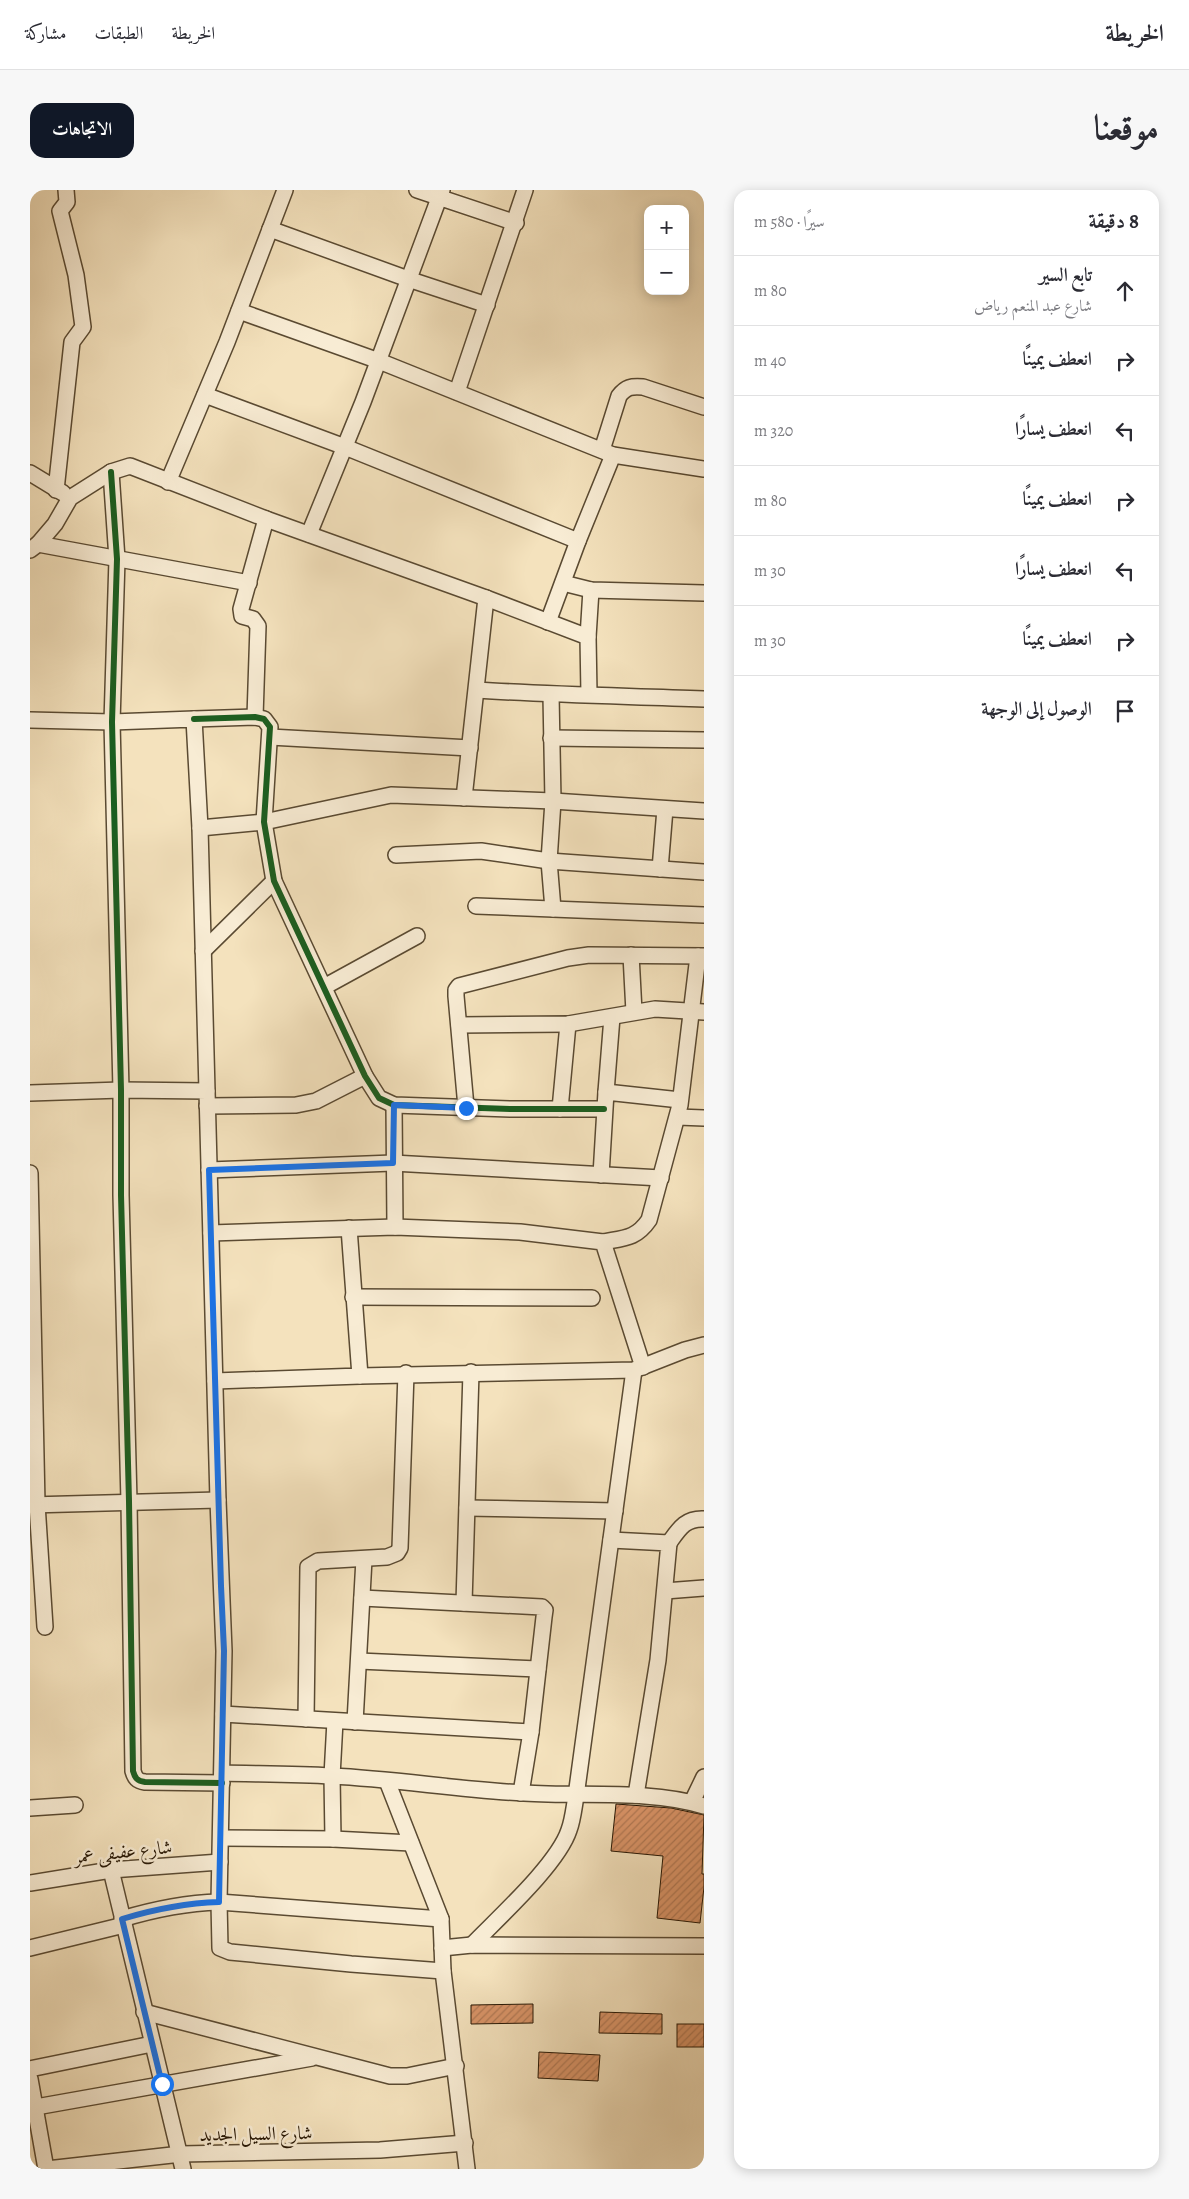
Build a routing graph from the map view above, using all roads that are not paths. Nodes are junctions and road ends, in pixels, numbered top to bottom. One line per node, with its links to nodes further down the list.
1 (66, 190): 21 (street)
2 (285, 190): 7 (street)
3 (417, 190): 5 (street)
4 (526, 190): 6 (street)
5 (440, 194): 6 (street); 8 (street)
6 (516, 223): 9 (street)
7 (270, 229): 8 (street); 10 (street)
8 (408, 279): 9 (street); 11 (street)
9 (487, 305): 12 (street)
10 (239, 311): 11 (street); 13 (street)
11 (379, 361): 12 (street); 15 (street)
12 (457, 392): 16 (street)
13 (205, 395): 15 (street); 20 (street)
14 (704, 407): 16 (street)
15 (345, 447): 24 (street); 25 (street)
16 (608, 453): 17 (street); 25 (street)
17 (704, 469)
18 (111, 472): 20 (street); 22 (street); 27 (street)
19 (30, 473): 21 (street)
20 (168, 482): 23 (street)
21 (56, 490): 22 (street)
22 (70, 498): 26 (street)
23 (266, 519): 24 (street); 28 (street)
24 (310, 534): 32 (street)
25 (578, 541): 29 (street)
26 (34, 547): 27 (street)
27 (117, 559): 28 (street); 42 (street)
28 (249, 583): 39 (street)
29 (564, 583): 30 (street); 33 (street)
30 (591, 590): 31 (street); 34 (street)
31 (704, 593)
32 (486, 598): 33 (street); 35 (street)
33 (548, 622): 34 (street)
34 (588, 637): 36 (street)
35 (477, 690): 37 (street); 46 (street)
36 (589, 694): 37 (street); 38 (street)
37 (550, 695): 44 (street)
38 (704, 699)
39 (256, 717): 40 (street); 43 (street)
40 (194, 719): 42 (street); 52 (street)
41 (30, 720): 42 (street)
42 (112, 722): 72 (street)
43 (270, 737): 46 (street); 51 (street)
44 (551, 738): 45 (street); 48 (street)
45 (704, 740)
46 (470, 748): 47 (street)
47 (464, 798): 48 (street); 51 (street)
48 (553, 802): 49 (street); 54 (street)
49 (665, 809): 50 (street); 55 (street)
50 (704, 811)
51 (264, 822): 52 (street); 57 (street)
52 (200, 828): 62 (street)
53 (396, 855): 54 (street)
54 (549, 861): 55 (street); 59 (street)
55 (660, 869): 56 (street)
56 (704, 872)
57 (274, 881): 62 (street); 65 (street)
58 (476, 906): 59 (street)
59 (553, 909): 60 (street)
60 (704, 915)
61 (417, 936): 65 (street)
62 (203, 952): 75 (street)
63 (632, 955): 64 (street); 66 (street); 70 (street)
64 (701, 956): 67 (street)
65 (324, 987): 71 (street)
66 (634, 1012): 67 (street); 68 (street)
67 (698, 1012): 76 (street)
68 (612, 1017): 69 (street); 73 (street)
69 (568, 1024): 70 (street); 79 (street)
70 (459, 1025): 78 (street)
71 (365, 1076): 75 (street); 77 (street)
72 (121, 1090): 74 (street); 75 (street); 101 (street)
73 (606, 1092): 76 (street); 80 (street)
74 (30, 1093)
75 (207, 1099): 84 (street)
76 (680, 1100): 81 (street)
77 (394, 1105): 78 (street); 83 (street)
78 (466, 1108): 79 (street)
79 (560, 1109): 80 (street)
80 (604, 1109): 86 (street)
81 (678, 1116): 82 (street); 87 (street)
82 (704, 1118)
83 (393, 1163): 84 (street); 86 (street); 88 (street)
84 (209, 1170): 90 (street)
85 (30, 1173): 102 (street)
86 (601, 1175): 87 (street)
87 (661, 1178): 91 (street)
88 (395, 1227): 89 (street); 91 (street)
89 (349, 1228): 90 (street); 92 (street)
90 (210, 1233): 99 (street)
91 (603, 1242): 95 (street)
92 (353, 1297): 93 (street); 98 (street)
93 (592, 1298)
94 (704, 1345): 95 (street)
95 (638, 1368): 96 (street); 104 (street)
96 (471, 1372): 97 (street); 103 (street)
97 (406, 1373): 98 (street); 108 (street)
98 (360, 1376): 99 (street)
99 (215, 1381): 100 (street)
100 (218, 1500): 101 (street); 116 (street)
101 (129, 1501): 102 (street); 123 (street)
102 (34, 1505): 113 (street)
103 (466, 1508): 104 (street); 112 (street)
104 (615, 1511): 106 (street)
105 (704, 1519): 107 (street)
106 (611, 1540): 107 (street); 127 (street)
107 (669, 1543): 110 (street)
108 (364, 1558): 111 (street); 117 (street)
109 (704, 1588): 110 (street)
110 (665, 1591): 126 (street)
111 (362, 1598): 112 (street); 114 (street)
112 (464, 1603): 115 (street)
113 (45, 1627)
114 (359, 1660): 115 (street); 119 (street)
115 (538, 1669): 120 (street)
116 (223, 1714): 117 (street); 123 (street)
117 (306, 1719): 118 (street)
118 (335, 1721): 119 (street); 121 (street)
119 (355, 1722): 120 (street)
120 (531, 1732): 125 (street)
121 (332, 1776): 123 (street); 124 (street); 132 (street)
122 (704, 1777): 128 (street)
123 (222, 1778): 131 (street)
124 (386, 1781): 125 (street); 133 (street)
125 (522, 1793): 127 (street)
126 (636, 1795): 127 (street); 128 (street)
127 (576, 1796): 140 (street)
128 (698, 1804)
129 (75, 1805): 130 (street)
130 (30, 1808)
131 (221, 1838): 132 (street); 134 (street)
132 (333, 1840): 133 (street)
133 (410, 1844): 138 (street)
134 (220, 1862): 135 (street, شارع عفيفى عمر); 137 (street)
135 (111, 1870): 136 (street, شارع عفيفى عمر); 139 (street)
136 (30, 1883)
137 (219, 1902): 138 (street); 139 (street); 144 (street)
138 (441, 1919): 143 (street)
139 (123, 1922): 142 (street); 145 (street)
140 (472, 1945): 141 (street); 143 (street)
141 (704, 1946)
142 (30, 1948)
143 (442, 1948): 144 (street)
144 (444, 1971): 148 (street)
145 (144, 2012): 146 (street); 147 (street)
146 (152, 2044): 149 (street); 151 (street)
147 (316, 2057): 148 (street); 151 (street)
148 (456, 2066): 154 (street)
149 (30, 2069)
150 (30, 2079): 152 (street)
151 (162, 2084): 152 (street); 155 (street)
152 (36, 2107): 153 (street)
153 (34, 2125): 156 (street)
154 (465, 2143): 155 (street, شارع السيل الجديد); 157 (street)
155 (182, 2162): 156 (street, شارع السيل الجديد)
156 (47, 2169)
157 (467, 2169)

